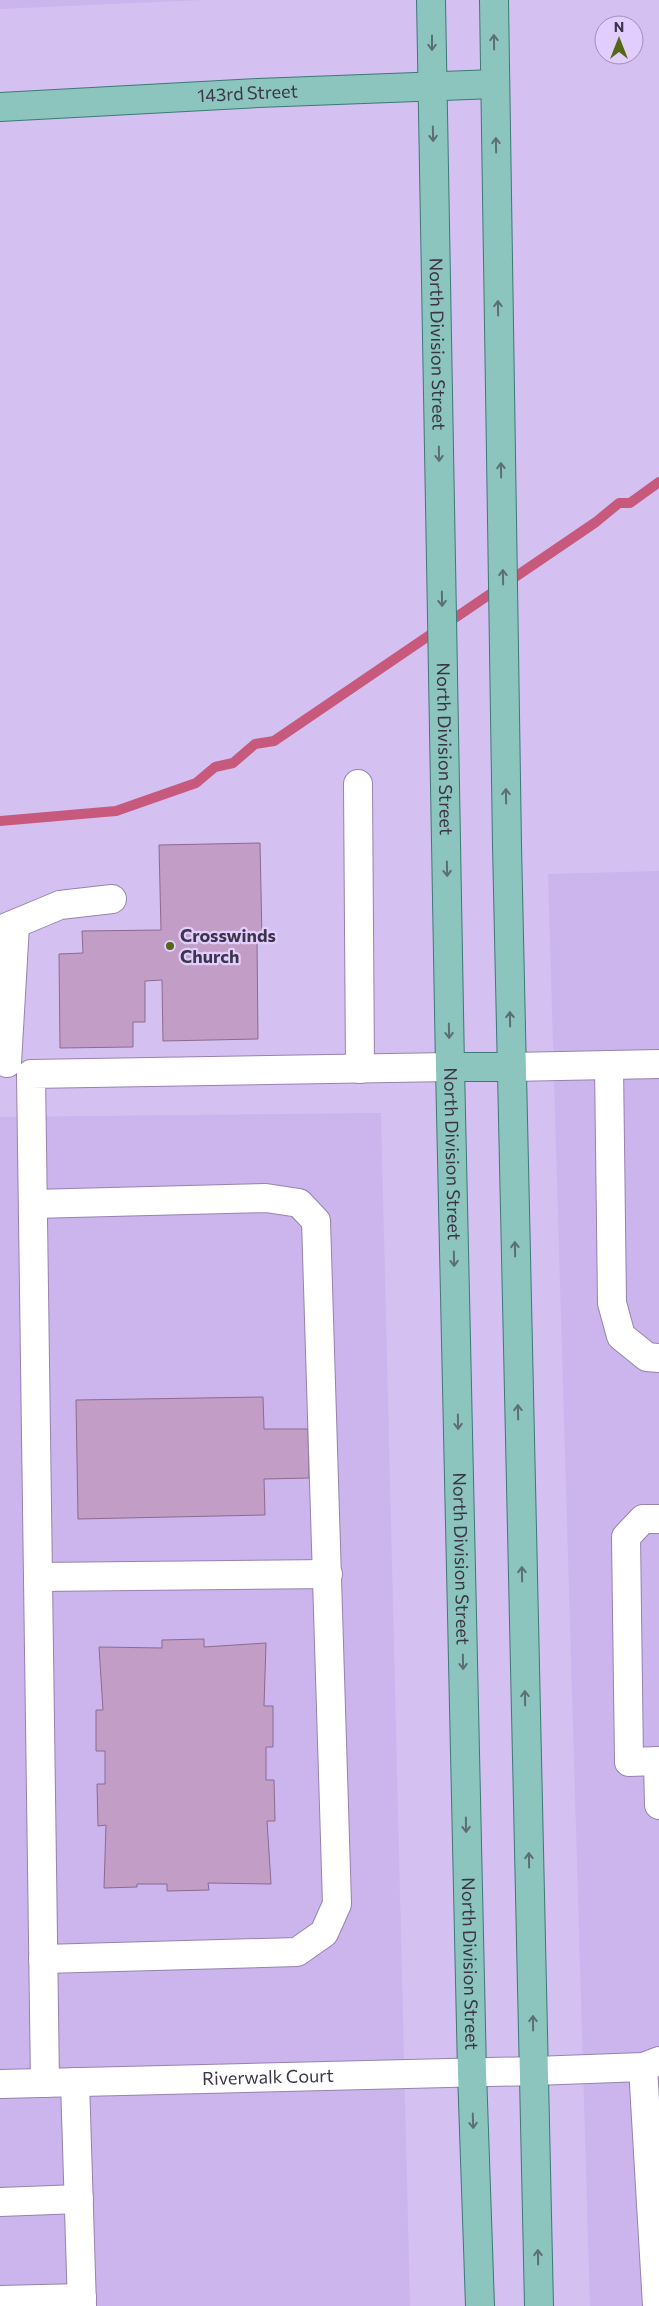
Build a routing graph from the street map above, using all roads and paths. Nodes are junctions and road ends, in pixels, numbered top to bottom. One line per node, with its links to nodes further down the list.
1 (431, 0): 4 (main road, North Division Street, one-way to 4)
2 (494, 0): 3 (main road, one-way to 2)
3 (495, 84): 4 (main road, 143rd Street); 13 (main road, one-way to 3)
4 (432, 86): 5 (main road, 143rd Street); 12 (main road, North Division Street, one-way to 12)
5 (0, 107)
6 (358, 784): 14 (street)
7 (112, 899): 8 (street)
8 (8, 928): 9 (street)
9 (3, 1062): 15 (street)
10 (659, 1064): 11 (street)
11 (609, 1065): 13 (street); 17 (street)
12 (450, 1067): 13 (main road); 14 (street); 25 (main road, North Division Street, one-way to 25)
13 (511, 1067): 26 (main road, one-way to 13)
14 (360, 1069): 15 (street)
15 (31, 1074): 16 (street)
16 (33, 1204): 19 (street); 20 (street)
17 (659, 1358)
18 (659, 1519): 21 (street)
19 (328, 1574): 20 (street); 23 (street)
20 (38, 1577): 23 (street)
21 (659, 1761): 22 (street)
22 (659, 1805)
23 (43, 1959): 28 (street)
24 (651, 2064): 26 (street, Riverwalk Court); 36 (street)
25 (472, 2072): 26 (street, Riverwalk Court); 27 (street, Riverwalk Court); 34 (main road, North Division Street, one-way to 34)
26 (534, 2072): 35 (main road, one-way to 26)
27 (76, 2082): 28 (street, Riverwalk Court); 30 (street)
28 (45, 2083): 29 (street, Riverwalk Court)
29 (0, 2084)
30 (79, 2199): 31 (street); 33 (street)
31 (0, 2202)
32 (0, 2300): 33 (street)
33 (82, 2302)
34 (480, 2306)
35 (539, 2306)
36 (657, 2306)

